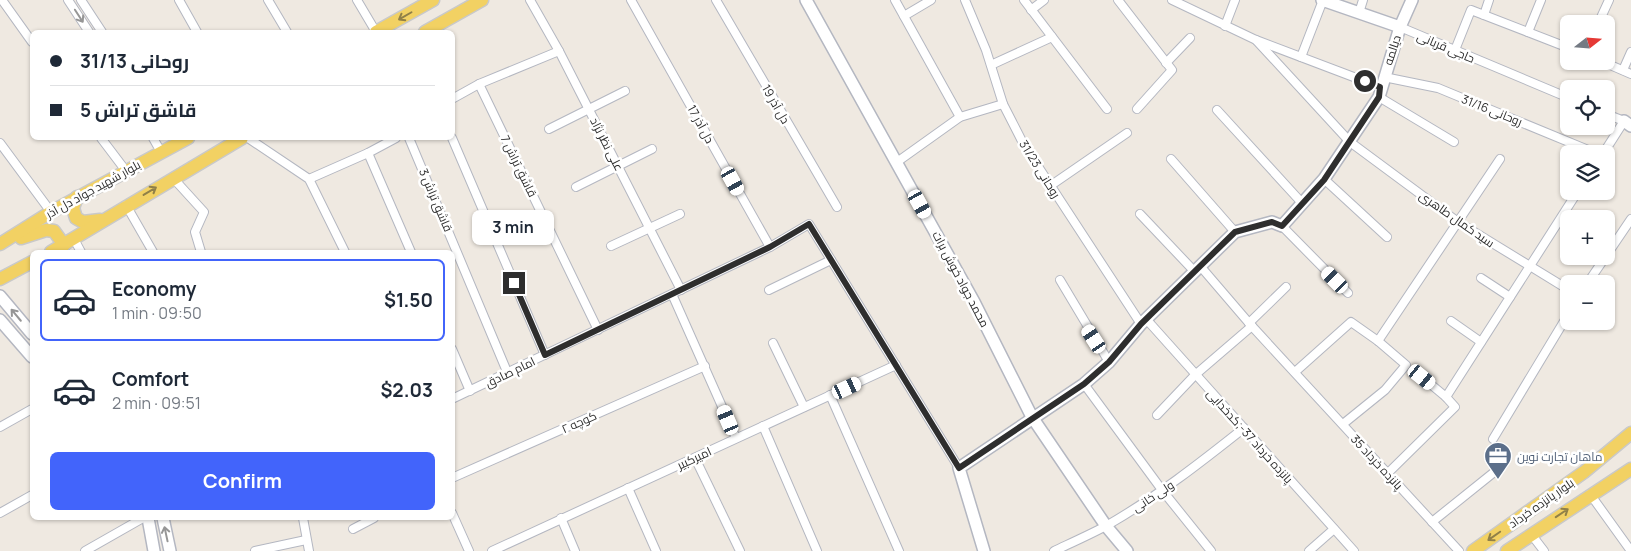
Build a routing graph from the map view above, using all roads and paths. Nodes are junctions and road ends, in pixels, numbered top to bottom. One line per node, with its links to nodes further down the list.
1 (2, 0): 44 (street)
2 (68, 0): 34 (street, one-way to 34)
3 (179, 0): 36 (street)
4 (268, 0): 37 (street)
5 (357, 0): 38 (street)
6 (433, 0): 39 (main road, one-way to 39)
7 (482, 0): 40 (main road)
8 (530, 0): 48 (street, علی نظر نژاد)
9 (631, 0): 116 (street, دل آذر 17)
10 (716, 0): 101 (street, دل آذر 19)
11 (806, 0): 89 (main road, محمد جواد خوش برات)
12 (895, 0): 31 (street)
13 (931, 0): 31 (street)
14 (965, 0): 52 (street, روحانی 31/23)
15 (1024, 0): 27 (street)
16 (1044, 0): 27 (street)
17 (1118, 0): 51 (street)
18 (1172, 0): 32 (street)
19 (1234, 0): 32 (street)
20 (1323, 0): 28 (main road, حاجی قربانی); 50 (street)
21 (1363, 0): 28 (street)
22 (1412, 0): 33 (main road, دیالمه)
23 (1489, 0): 29 (street)
24 (1541, 0): 41 (street)
25 (1609, 0): 30 (street)
26 (84, 1): 35 (street)
27 (1031, 10): 42 (street)
28 (1359, 13): 33 (main road, حاجی قربانی)
29 (1484, 15): 41 (street); 47 (street)
30 (1602, 15)
31 (904, 16): 66 (street)
32 (1225, 26): 45 (street)
33 (1400, 27): 47 (street, حاجی قربانی); 57 (main road, دیالمه)
34 (89, 30)
35 (101, 30)
36 (194, 30)
37 (287, 30)
38 (375, 30)
39 (380, 30)
40 (429, 30)
41 (1528, 32): 46 (street)
42 (1052, 38): 52 (street); 63 (street)
43 (1190, 38): 51 (street)
44 (30, 39)
45 (1256, 40): 50 (street); 79 (street, سید کمال طاهری)
46 (1560, 44)
47 (1455, 50): 59 (street, حاجی قربانی)
48 (559, 51): 56 (street); 62 (street, علی نظر نژاد)
49 (1631, 52): 54 (street)
50 (1301, 57): 57 (street)
51 (1166, 63): 64 (street)
52 (991, 65): 61 (street, روحانی 31/23)
53 (1615, 67): 54 (street)
54 (1623, 70): 55 (street)
55 (1631, 74)
56 (479, 84): 60 (street); 143 (street, قاشق تراش 7)
57 (1381, 87): 79 (main road, دیالمه); 80 (street); 82 (street, روحانی 31/16)
58 (625, 91): 62 (street)
59 (1560, 94)
60 (455, 97)
61 (1003, 104): 66 (street); 95 (street, روحانی 31/23)
62 (589, 109): 69 (street); 90 (street, علی نظر نژاد)
63 (1107, 109)
64 (1137, 109)
65 (1217, 110): 99 (street)
66 (960, 117): 89 (street)
67 (1615, 118): 68 (street)
68 (1627, 123): 83 (street)
69 (550, 129)
70 (1127, 133): 95 (street)
71 (103, 140): 91 (street)
72 (154, 140): 85 (street)
73 (184, 140): 85 (main road, بلوار شهید جواد دل آذر)
74 (239, 140): 92 (main road)
75 (251, 140): 93 (street)
76 (392, 140): 86 (street)
77 (411, 140): 155 (street, قاشق تراش 3)
78 (453, 140): 149 (street)
79 (1350, 142): 94 (main road, دیالمه); 107 (street, سید کمال طاهری)
80 (1454, 142)
81 (0, 144): 102 (street)
82 (1576, 145)
83 (1610, 145)
84 (652, 149): 90 (street)
85 (161, 152): 91 (main road, بلوار شهید جواد دل آذر)
86 (368, 153): 93 (street); 122 (street)
87 (1171, 159): 110 (street)
88 (1500, 159): 107 (street)
89 (897, 162): 166 (main road, محمد جواد خوش برات)
90 (618, 166): 96 (street); 109 (street, علی نظر نژاد)
91 (126, 171): 97 (main road, بلوار شهید جواد دل آذر)
92 (173, 178): 100 (main road, one-way to 92); 120 (street)
93 (309, 179): 121 (street)
94 (1324, 180): 99 (main road, دیالمه); 111 (street)
95 (1050, 186): 140 (street, روحانی 31/23)
96 (576, 187)
97 (77, 197): 102 (main road, بلوار شهید جواد دل آذر); 105 (main road)
98 (1572, 200): 125 (street)
99 (1302, 203): 108 (main road, دیالمه)
100 (126, 205): 105 (main road); 119 (street)
101 (836, 207)
102 (51, 212): 114 (main road, بلوار شهید جواد دل آذر)
103 (680, 214): 109 (street)
104 (1140, 214): 126 (street, پانزده خرداد 35)
105 (110, 215): 112 (main road)
106 (1631, 219): 113 (street)
107 (1458, 222): 125 (street, سید کمال طاهری); 145 (street)
108 (1282, 226): 110 (main road); 134 (street)
109 (650, 229): 115 (street); 132 (street, علی نظر نژاد)
110 (1235, 232): 126 (main road)
111 (1387, 237)
112 (69, 242): 114 (main road); 117 (main road); 118 (street)
113 (1615, 243)
114 (0, 245)
115 (611, 246)
116 (770, 247): 123 (street, امام صادق); 132 (street, امام صادق)
117 (54, 250)
118 (79, 250)
119 (152, 250)
120 (200, 250)
121 (344, 250)
122 (410, 250)
123 (831, 260): 133 (street); 152 (street)
124 (30, 263): 128 (main road)
125 (1529, 267): 130 (street, سید کمال طاهری); 137 (street)
126 (1198, 270): 140 (main road); 141 (street, پانزده خرداد 35)
127 (1482, 278): 137 (street)
128 (0, 279)
129 (1060, 280): 151 (street)
130 (1560, 285)
131 (1286, 286): 141 (street)
132 (681, 290): 135 (street, امام صادق)
133 (769, 290)
134 (1348, 293)
135 (672, 294): 143 (street, امام صادق); 153 (street)
136 (1, 297): 144 (main road, one-way to 136)
137 (1510, 297): 146 (street)
138 (0, 320): 148 (main road)
139 (1451, 321): 146 (street)
140 (1144, 322): 151 (main road); 156 (street, پانزده خرداد 37-;کدخدایی)
141 (1250, 324): 154 (street, پانزده خرداد 35); 156 (street)
142 (1560, 328): 173 (street)
143 (598, 330): 149 (street, امام صادق)
144 (30, 332)
145 (1378, 340): 154 (street); 167 (street)
146 (1481, 342): 161 (street)
147 (773, 343): 163 (street)
148 (30, 355)
149 (545, 355): 155 (street, امام صادق)
150 (455, 356): 159 (street)
151 (1109, 362): 158 (main road)
152 (896, 365): 160 (street, امیرکبیر); 176 (street)
153 (705, 366): 172 (street); 179 (street, کوچه ۲)
154 (1295, 372): 167 (street, پانزده خرداد 35)
155 (508, 374): 159 (street, امام صادق)
156 (1195, 375): 165 (street); 170 (street, پانزده خرداد 37-;کدخدایی)
157 (1422, 377): 161 (street)
158 (1084, 384): 166 (main road); 181 (street)
159 (470, 391): 162 (street, امام صادق)
160 (830, 395): 163 (street, امیرکبیر); 209 (street)
161 (1446, 396): 178 (street)
162 (455, 398)
163 (804, 407): 168 (street, امیرکبیر)
164 (30, 410): 169 (street)
165 (1157, 415)
166 (1032, 417): 176 (main road); 193 (main road, محمد جواد خوش برات)
167 (1343, 424): 178 (street, پانزده خرداد 35)
168 (762, 426): 172 (street, امیرکبیر); 208 (street)
169 (0, 427)
170 (1244, 428): 181 (street, ولی خانی); 195 (street, پانزده خرداد 37-;کدخدایی)
171 (1631, 433): 217 (main road, بلوار پانزده خرداد, one-way to 217)
172 (736, 438): 174 (street, امیرکبیر)
173 (1493, 439)
174 (695, 458): 180 (street, امیرکبیر); 207 (street)
175 (1503, 465): 192 (street)
176 (959, 468): 210 (main road)
177 (1631, 468): 182 (main road, بلوار پانزده خرداد)
178 (1388, 473): 192 (street, پانزده خرداد 35)
179 (455, 477)
180 (628, 488): 185 (street, امیرکبیر); 206 (street)
181 (1162, 490): 193 (street, ولی خانی); 213 (street)
182 (1590, 494): 196 (main road, بلوار پانزده خرداد, one-way to 182); 220 (street)
183 (30, 496): 184 (street)
184 (0, 513)
185 (561, 518): 204 (street, امیرکبیر); 205 (street)
186 (455, 519): 203 (street)
187 (139, 520): 198 (street)
188 (148, 520): 199 (main road)
189 (163, 520): 200 (main road, one-way to 189)
190 (302, 520): 197 (street)
191 (370, 520): 194 (street)
192 (1432, 522): 216 (street, پانزده خرداد 35)
193 (1106, 526): 211 (street, ولی خانی); 212 (main road, محمد جواد خوش برات)
194 (353, 529)
195 (1334, 529): 214 (street); 215 (street, پانزده خرداد 37-;کدخدایی)
196 (1531, 534): 218 (main road, بلوار پانزده خرداد); 219 (street)
197 (306, 540): 201 (street); 202 (street)
198 (85, 551)
199 (154, 551)
200 (170, 551)
201 (255, 551)
202 (309, 551)
203 (470, 551)
204 (493, 551)
205 (575, 551)
206 (656, 551)
207 (740, 551)
208 (817, 551)
209 (899, 551)
210 (984, 551)
211 (1054, 551)
212 (1127, 551)
213 (1211, 551)
214 (1309, 551)
215 (1354, 551)
216 (1459, 551)
217 (1473, 551)
218 (1508, 551)
219 (1544, 551)
220 (1630, 551)

